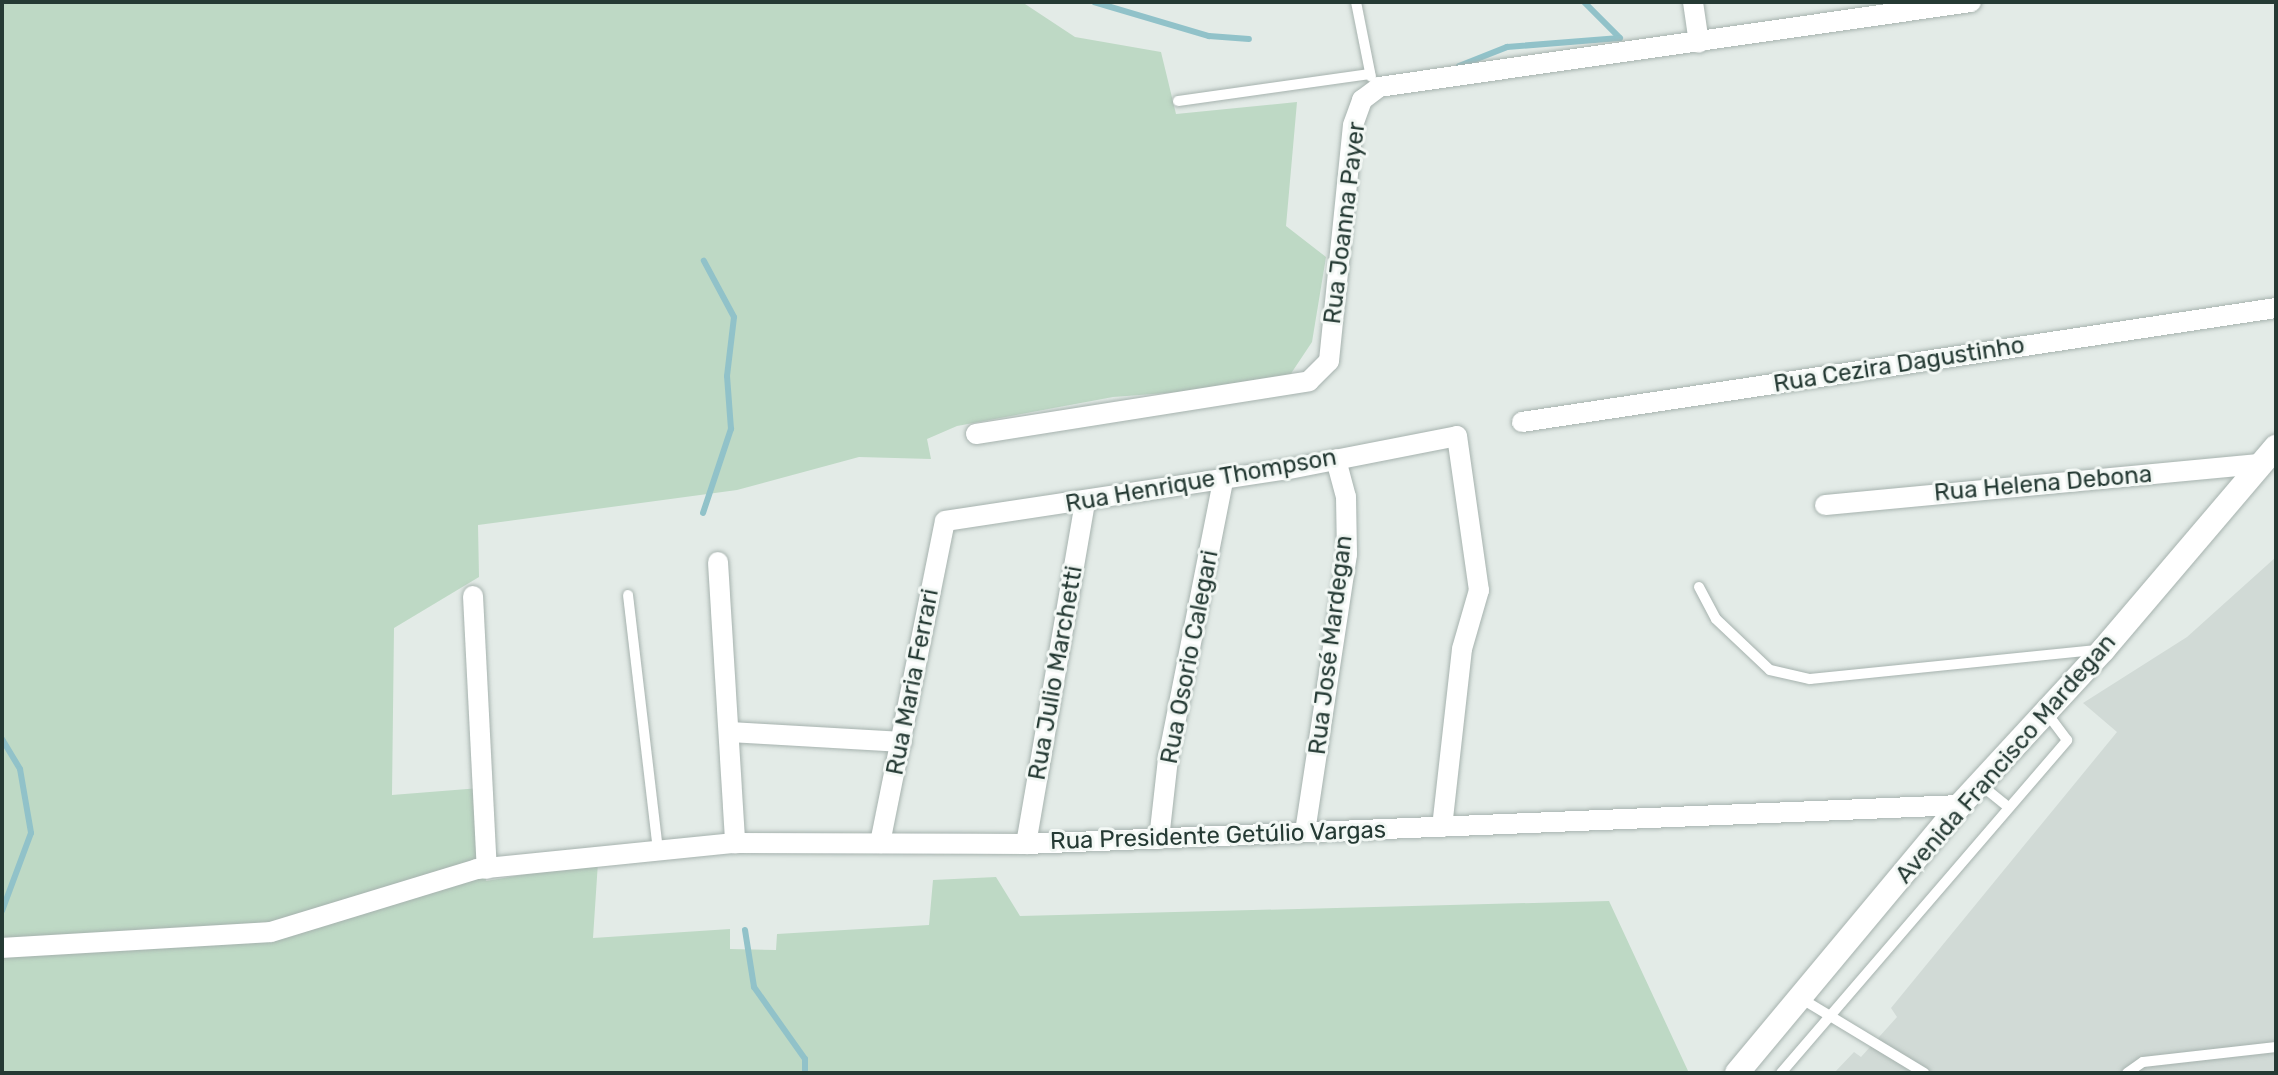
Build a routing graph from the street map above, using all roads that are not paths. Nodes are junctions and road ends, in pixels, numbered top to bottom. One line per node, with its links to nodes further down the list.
1 (1356, 2): 5 (lane)
2 (1693, 2): 4 (street)
3 (1971, 2): 4 (street, Rua Joanna Payer)
4 (1699, 43): 5 (street, Rua Joanna Payer)
5 (1372, 82): 6 (lane); 9 (street, Rua Joanna Payer)
6 (1178, 101)
7 (2276, 308): 8 (street, Rua Cezira Dagustinho)
8 (1522, 422)
9 (976, 434)
10 (2269, 456): 14 (street, Rua Helena Debona); 20 (main road, Avenida Francisco Mardegan)
11 (1336, 459): 12 (street, Rua Henrique Thompson); 27 (street, Rua Henrique Thompson); 28 (street, Rua José Mardegan)
12 (1224, 476): 13 (street, Rua Henrique Thompson); 29 (street, Rua Osorio Calegari)
13 (1085, 502): 15 (street, Rua Henrique Thompson); 32 (street, Rua Julio Marchetti)
14 (1825, 505)
15 (945, 521): 23 (street, Rua Maria Ferrari)
16 (718, 562): 22 (street)
17 (1699, 587): 20 (lane)
18 (628, 595): 33 (lane)
19 (473, 596): 34 (street)
20 (2103, 650): 21 (main road, Avenida Francisco Mardegan)
21 (2046, 712): 24 (main road, Avenida Francisco Mardegan); 26 (lane)
22 (731, 732): 23 (street); 30 (street)
23 (902, 742): 31 (street, Rua Maria Ferrari)
24 (1979, 784): 25 (main road, Avenida Francisco Mardegan); 26 (lane)
25 (1960, 805): 27 (street, Rua Presidente Getúlio Vargas); 36 (main road, Avenida Francisco Mardegan)
26 (2007, 806): 37 (lane)
27 (1442, 827): 28 (street, Rua Presidente Getúlio Vargas)
28 (1305, 832): 29 (street, Rua Presidente Getúlio Vargas)
29 (1159, 839): 32 (street, Rua Presidente Getúlio Vargas)
30 (735, 843): 31 (street, Rua Presidente Getúlio Vargas); 33 (street, Rua Presidente Getúlio Vargas)
31 (880, 843): 32 (street, Rua Presidente Getúlio Vargas)
32 (1026, 844)
33 (658, 852): 34 (street, Rua Presidente Getúlio Vargas)
34 (482, 869): 35 (street, Rua Presidente Getúlio Vargas)
35 (2, 948)
36 (1802, 999): 37 (lane); 39 (main road, Avenida Francisco Mardegan)
37 (1829, 1018): 40 (lane); 41 (lane)
38 (2276, 1047): 42 (lane)
39 (1737, 1073)
40 (1781, 1073)
41 (1924, 1073)
42 (2127, 1073)

